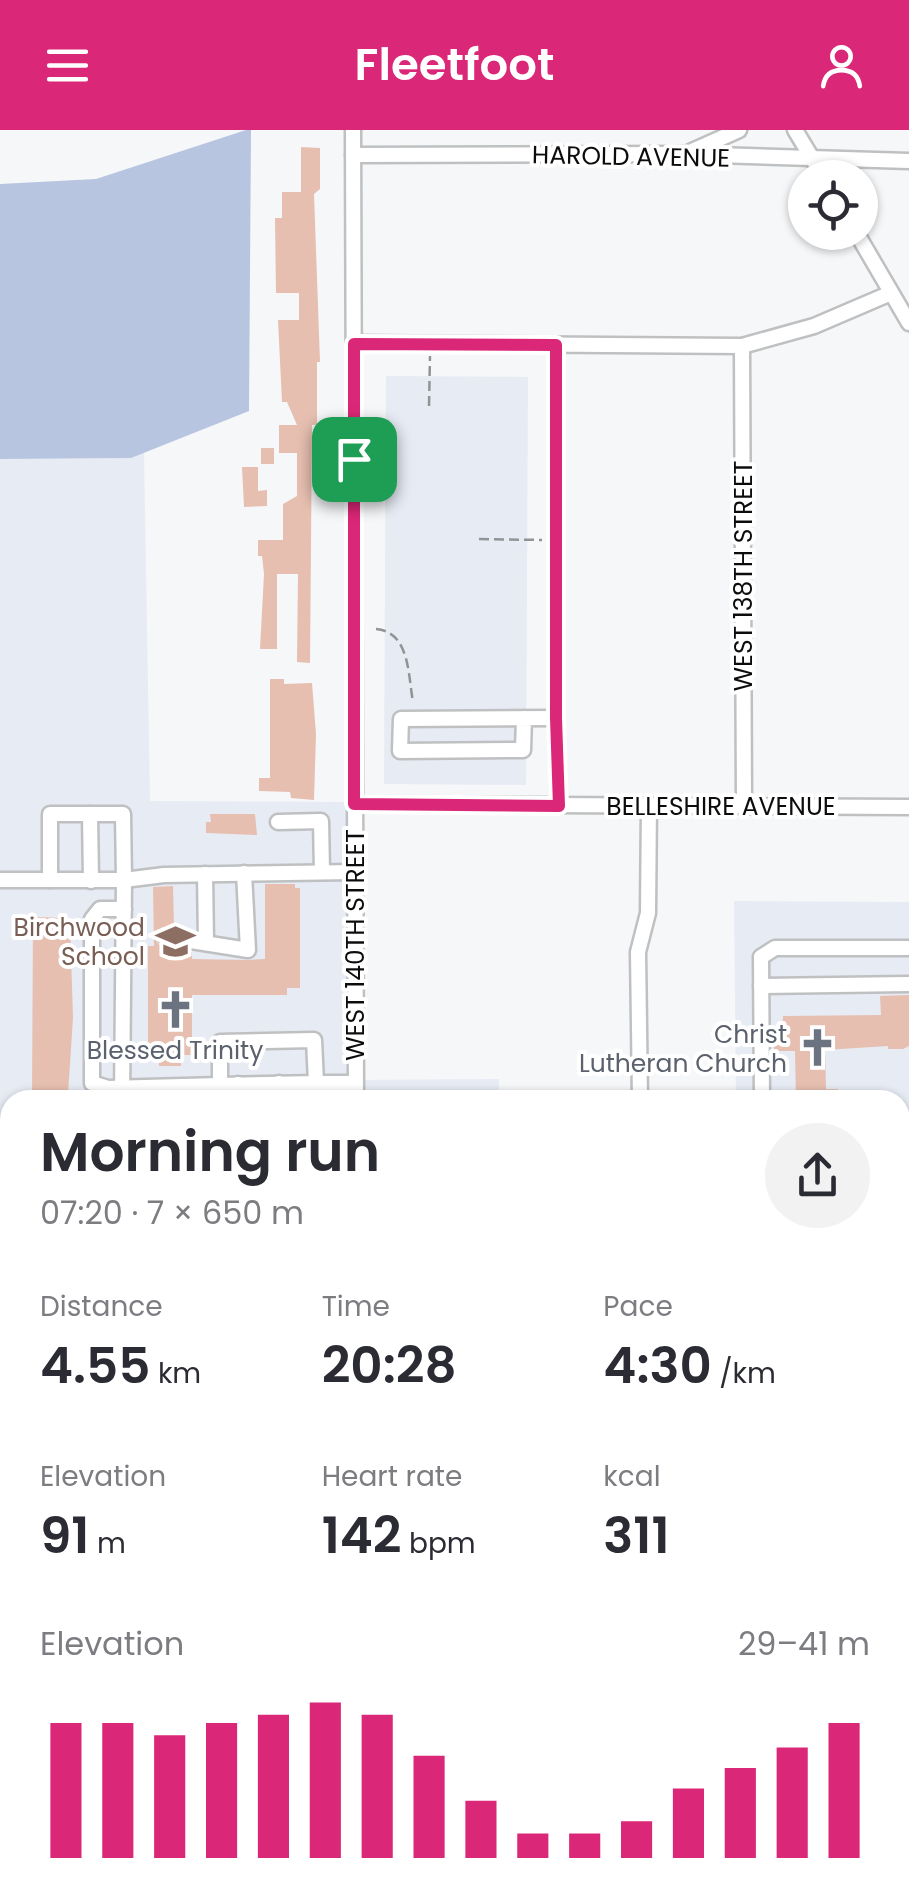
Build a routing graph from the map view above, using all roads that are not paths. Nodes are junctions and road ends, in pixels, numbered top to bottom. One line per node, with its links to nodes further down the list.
1 (352, 130): 5 (street, WEST 140TH STREET)
2 (739, 130): 4 (street)
3 (795, 130): 6 (street)
4 (685, 154): 5 (street, HAROLD AVENUE); 6 (street, HAROLD AVENUE)
5 (353, 156): 12 (street, WEST 140TH STREET)
6 (814, 160)
7 (878, 161): 8 (street, HAROLD AVENUE)
8 (909, 161)
9 (866, 250): 10 (street)
10 (891, 294): 11 (street); 14 (street)
11 (909, 323)
12 (354, 344): 13 (street); 17 (street, WEST 140TH STREET)
13 (556, 345): 14 (street); 16 (street)
14 (742, 346): 20 (street, WEST 138TH STREET)
15 (524, 718): 15 (street); 16 (street)
16 (556, 718): 19 (street)
17 (354, 804): 19 (street, BELLESHIRE AVENUE); 25 (street, WEST 140TH STREET)
18 (649, 804): 19 (street, BELLESHIRE AVENUE); 20 (street, BELLESHIRE AVENUE); 50 (street)
19 (559, 806)
20 (744, 806): 21 (street, BELLESHIRE AVENUE)
21 (909, 807)
22 (90, 814): 29 (street); 30 (street); 31 (street)
23 (278, 822): 24 (street)
24 (322, 872): 25 (street); 27 (street)
25 (354, 872): 40 (street, WEST 140TH STREET)
26 (205, 874): 27 (street); 31 (street); 34 (street)
27 (244, 874): 34 (street)
28 (0, 880): 29 (street)
29 (50, 880): 30 (street)
30 (91, 880): 31 (street)
31 (124, 880): 32 (street)
32 (124, 909): 42 (street); 43 (street)
33 (166, 936): 34 (street)
34 (206, 943)
35 (909, 948): 37 (street)
36 (909, 984): 37 (street)
37 (761, 986): 51 (street)
38 (310, 1083): 39 (street); 40 (street); 41 (street); 48 (street)
39 (279, 1084): 46 (street); 47 (street)
40 (356, 1084): 49 (street, WEST 140TH STREET)
41 (220, 1085): 44 (street); 45 (street)
42 (110, 1090)
43 (122, 1090)
44 (166, 1090)
45 (233, 1090)
46 (248, 1090)
47 (279, 1090)
48 (308, 1090)
49 (356, 1090)
50 (640, 1090)
51 (762, 1090)
52 (644, 1902): 53 (street)
53 (906, 1902)

